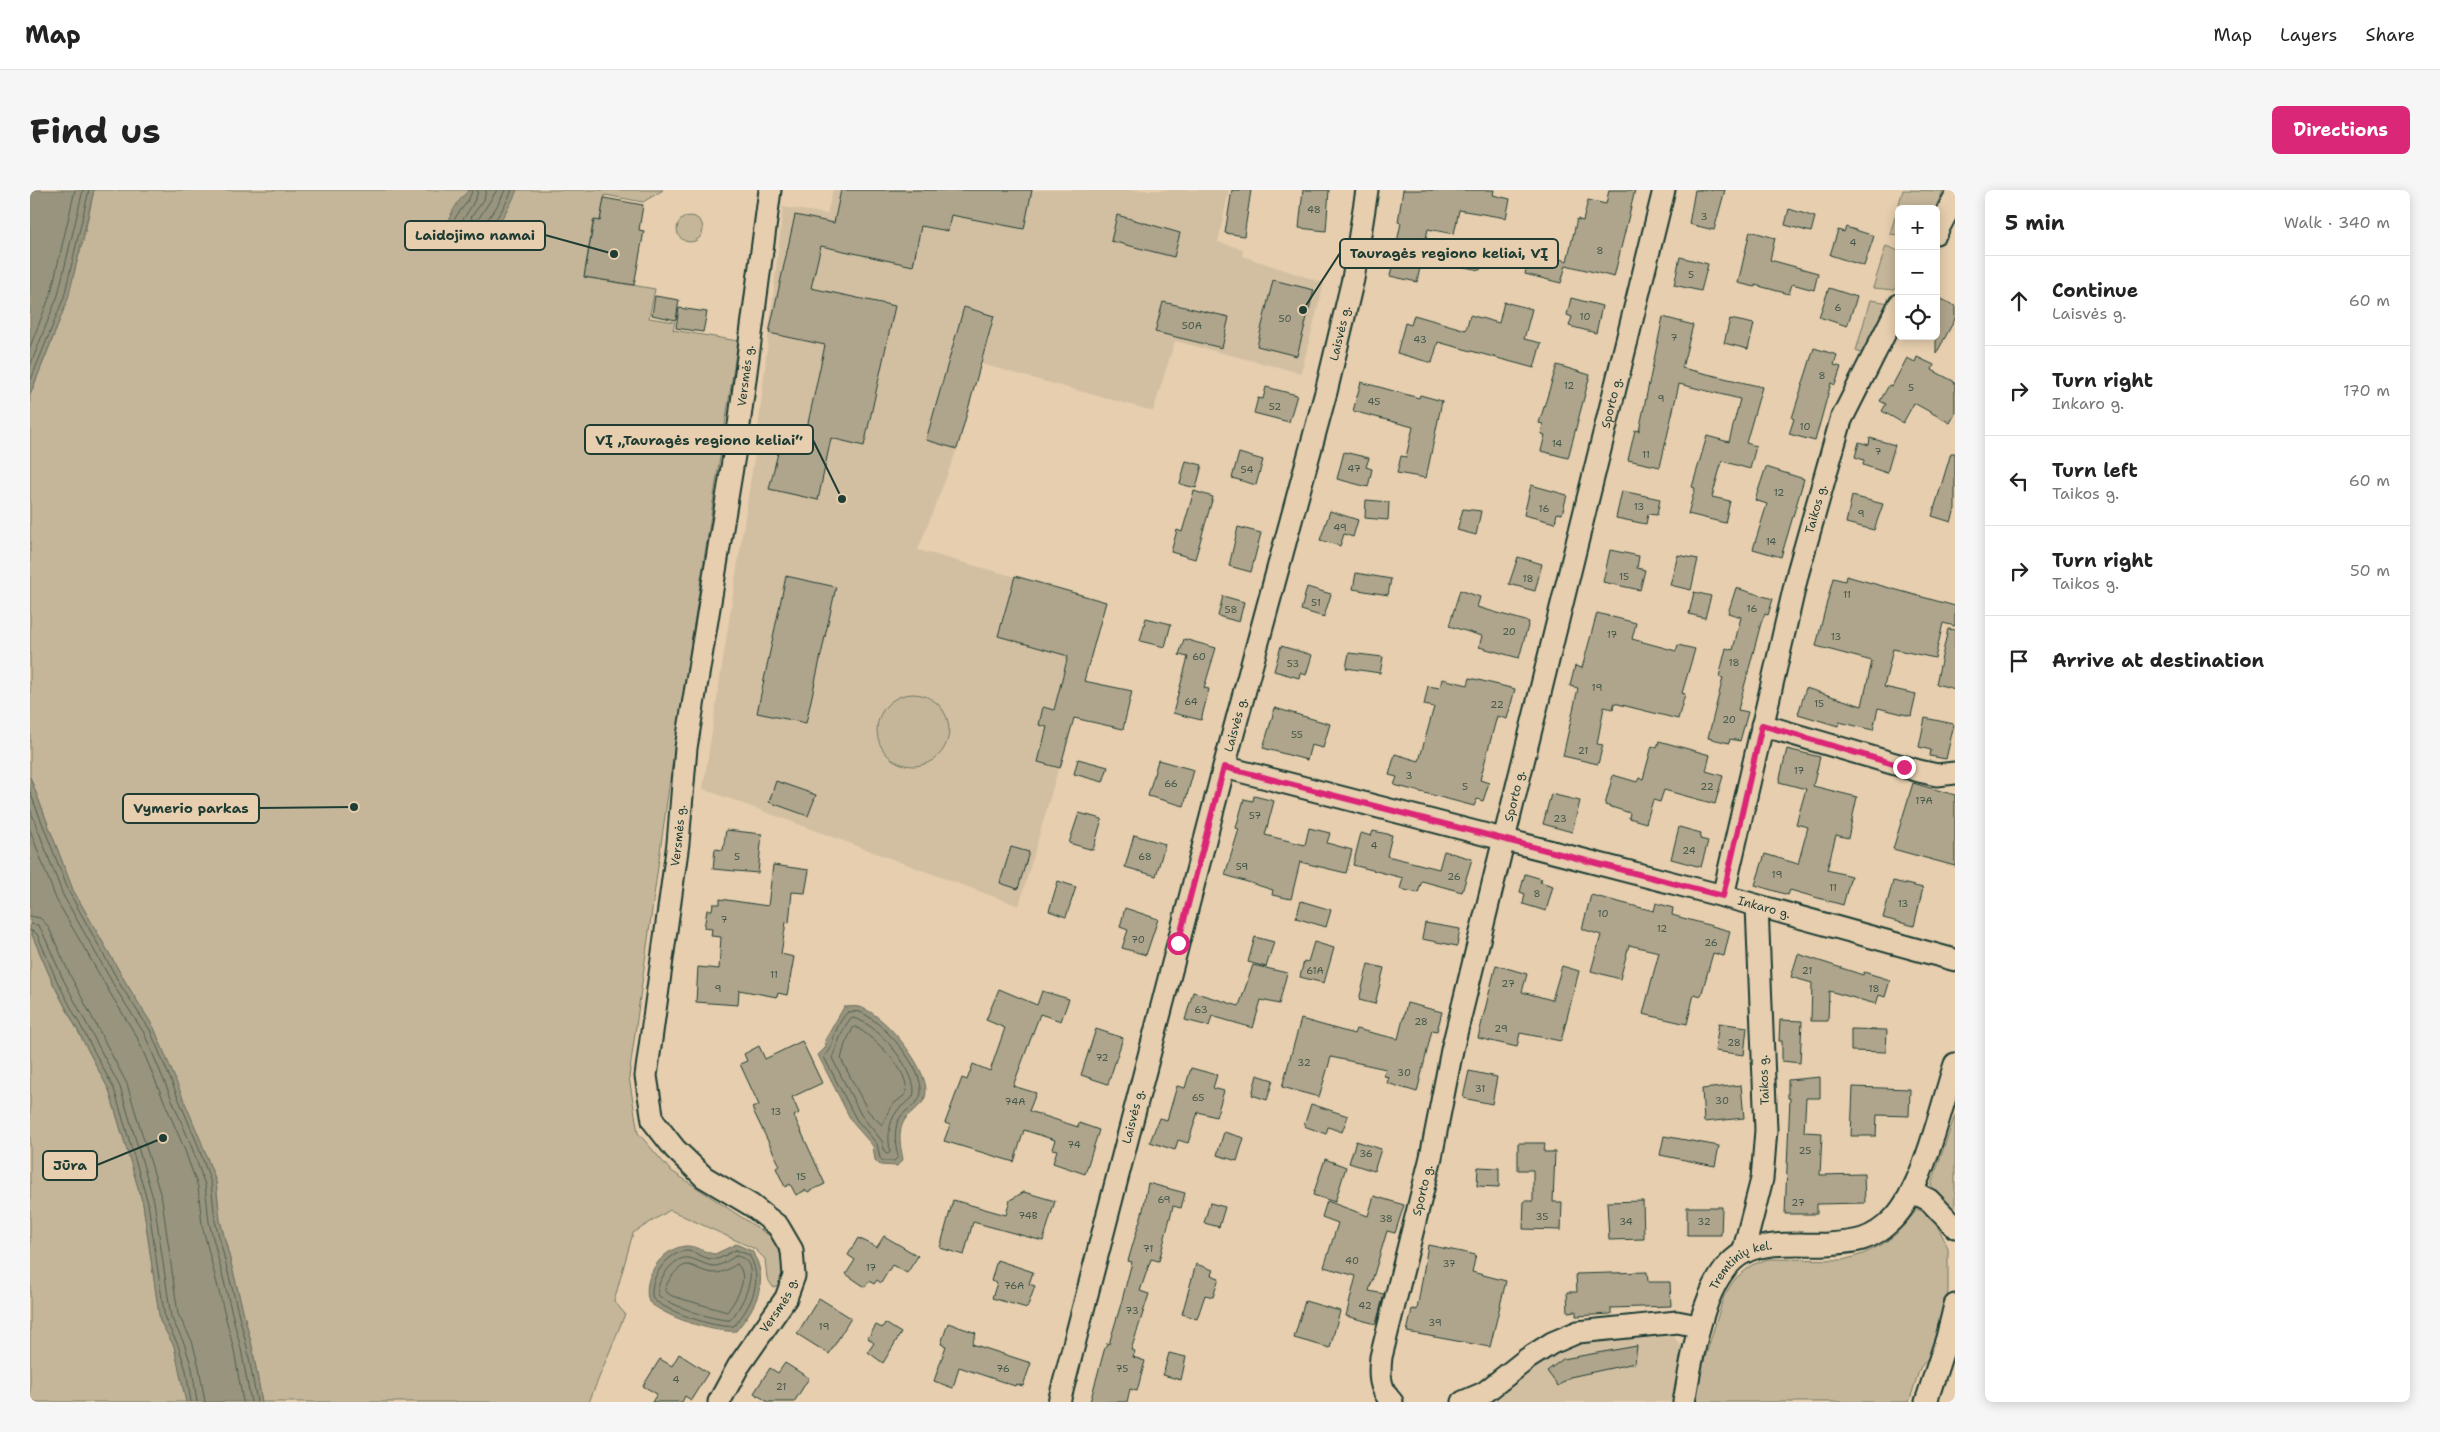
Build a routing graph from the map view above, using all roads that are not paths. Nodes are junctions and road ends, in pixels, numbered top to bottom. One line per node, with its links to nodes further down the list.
1 (770, 190): 21 (street, Versmės g.)
2 (1367, 190): 8 (street, Laisvės g.)
3 (1664, 190): 10 (street, Sporto g.)
4 (1955, 197): 5 (street)
5 (1940, 225)
6 (1895, 313): 7 (street, Taikos g.)
7 (1762, 725): 9 (street); 11 (street, Taikos g.)
8 (1224, 767): 10 (street, Inkaro g.); 22 (street, Laisvės g.)
9 (1955, 773)
10 (1505, 840): 11 (street, Inkaro g.); 20 (street, Sporto g.)
11 (1723, 896): 12 (street, Inkaro g.)
12 (1757, 906): 13 (street, Inkaro g.); 17 (street, Taikos g.)
13 (1955, 960)
14 (1955, 1064): 15 (street, Tremtinių kel.)
15 (1913, 1192): 16 (street); 17 (street, Tremtinių kel.)
16 (1955, 1227)
17 (1743, 1253): 19 (street, Tremtinių kel.)
18 (1955, 1305): 25 (street)
19 (1698, 1326): 23 (street); 24 (street, Tremtinių kel.)
20 (1391, 1401)
21 (719, 1402)
22 (1060, 1402)
23 (1463, 1402)
24 (1684, 1402)
25 (1926, 1402)

